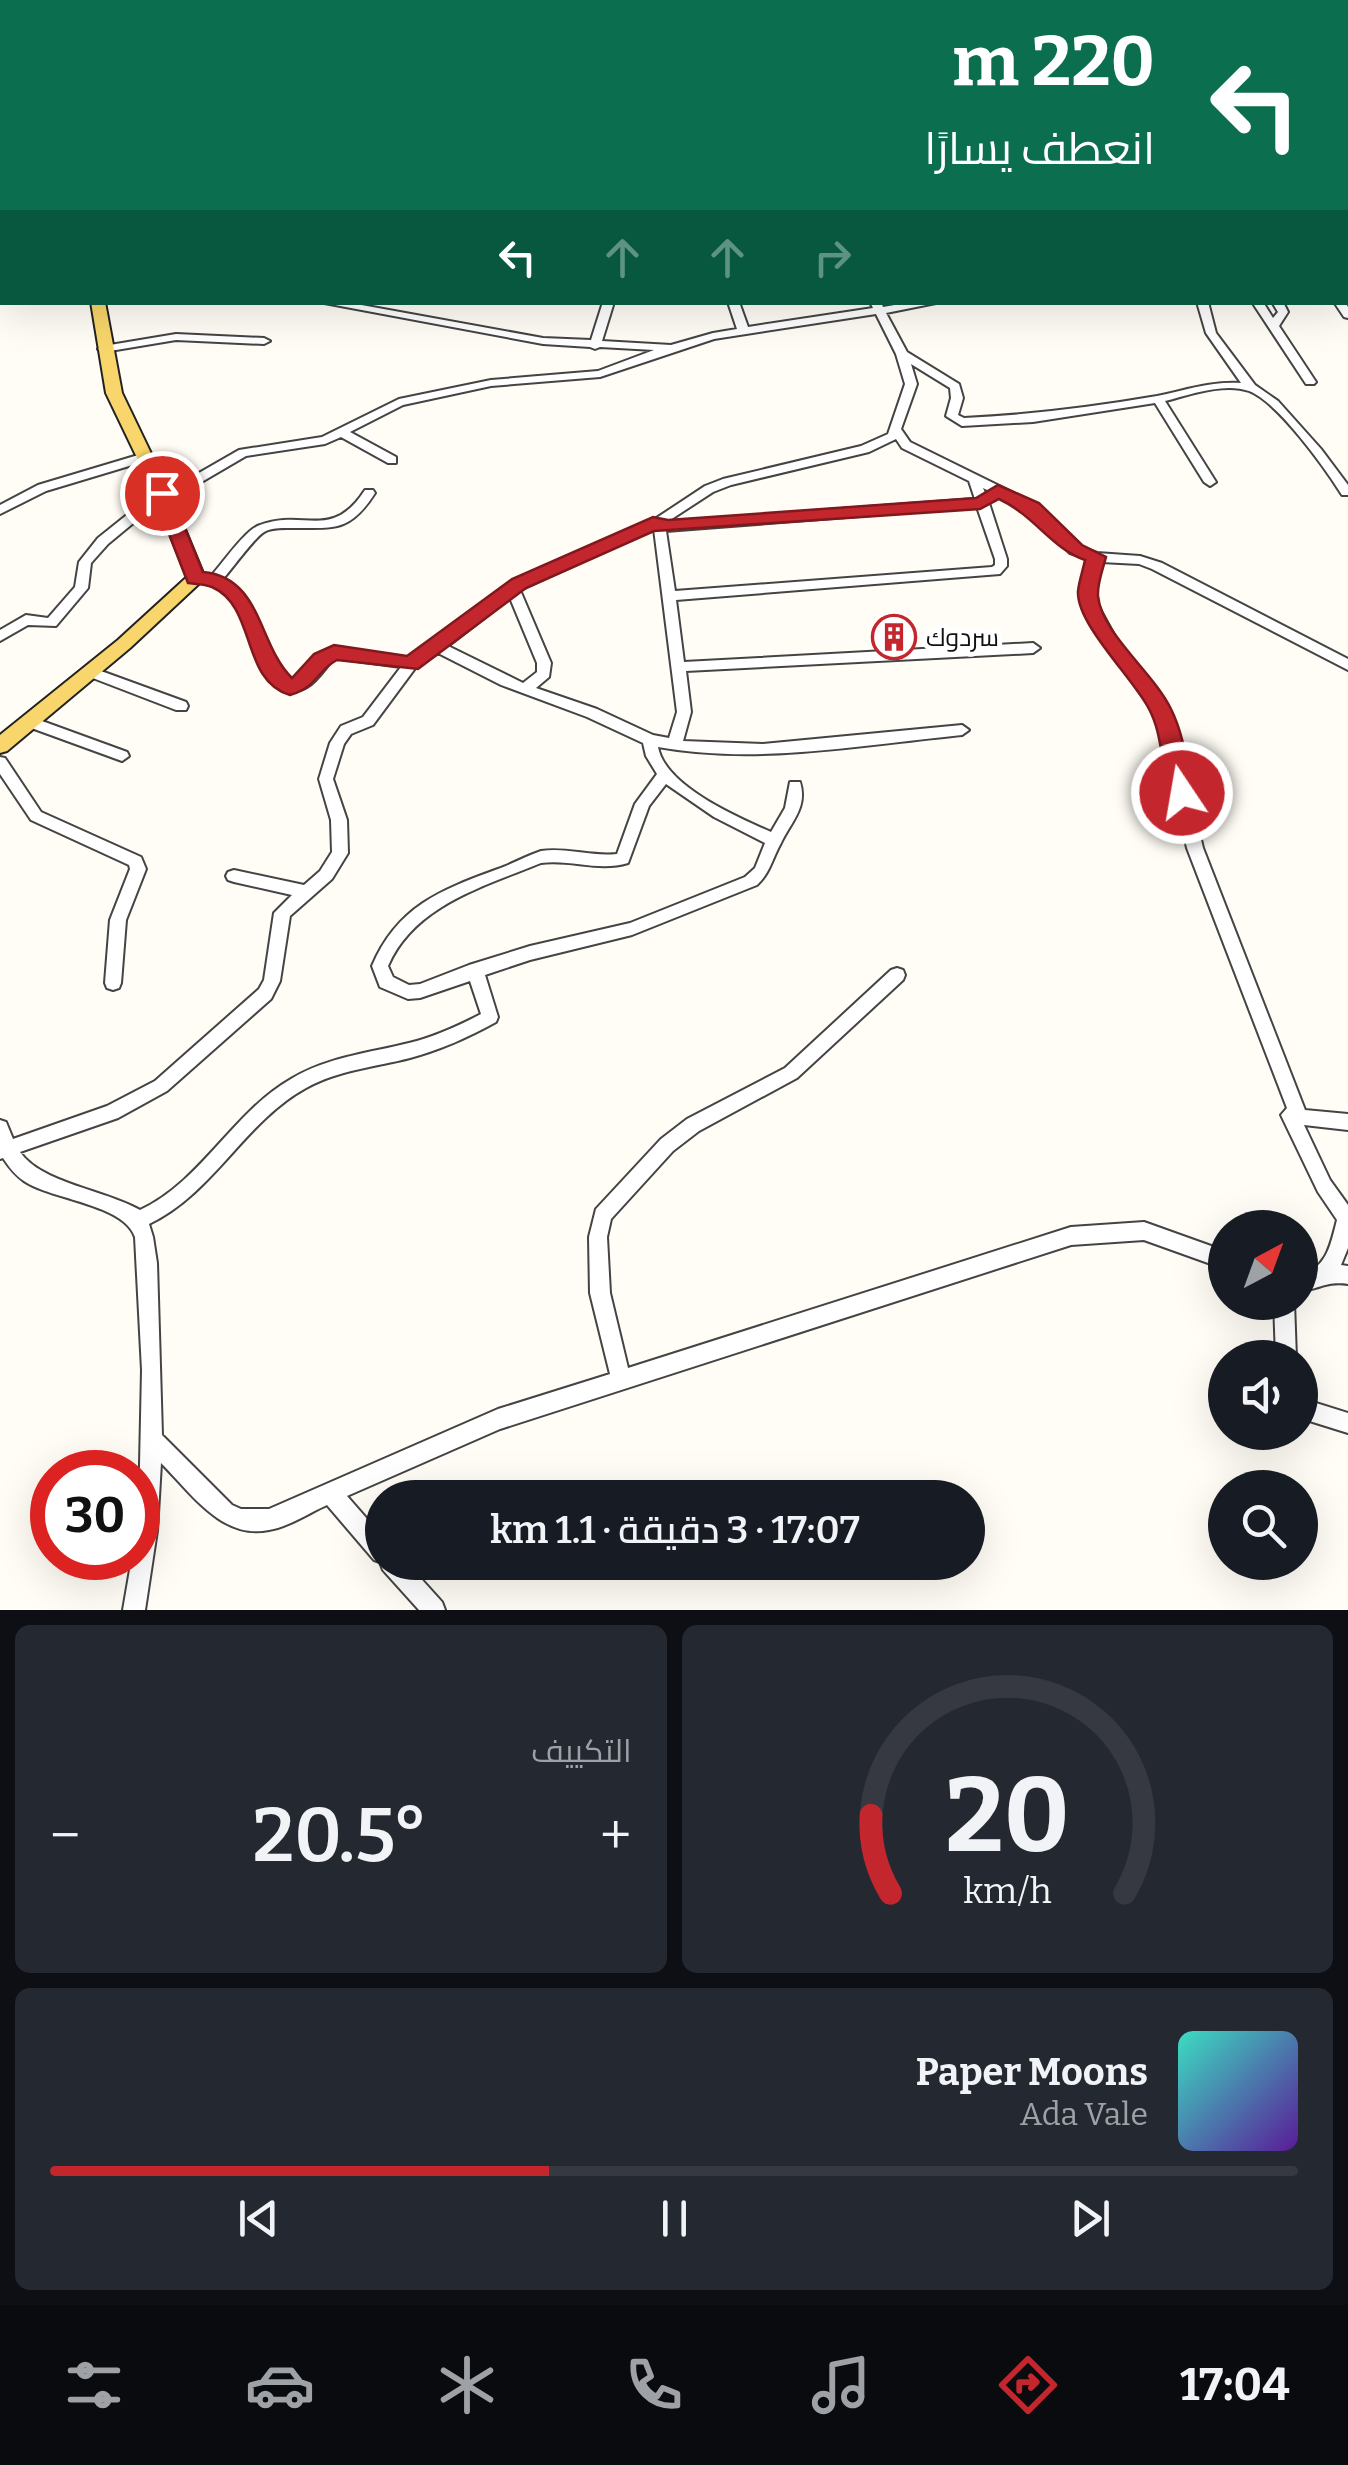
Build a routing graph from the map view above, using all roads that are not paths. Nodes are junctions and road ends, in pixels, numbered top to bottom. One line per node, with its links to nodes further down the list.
1 (98, 305): 14 (main road)
2 (341, 305): 12 (street)
3 (608, 305): 12 (street)
4 (735, 305): 10 (street)
5 (1203, 305): 17 (street)
6 (1259, 305): 9 (street)
7 (1279, 305): 9 (street)
8 (875, 307): 10 (street); 15 (street)
9 (1274, 325): 16 (street)
10 (744, 332): 13 (street)
11 (264, 341): 14 (street)
12 (595, 346): 13 (street)
13 (671, 348): 20 (street)
14 (104, 349): 21 (main road)
15 (902, 354): 18 (street); 19 (street)
16 (1310, 382)
17 (1251, 388): 18 (street); 26 (street)
18 (1158, 399): 24 (street)
19 (897, 432): 23 (street); 31 (street)
20 (343, 433): 22 (street); 27 (street)
21 (144, 457): 27 (main road); 30 (street)
22 (392, 460)
23 (975, 481): 25 (street); 29 (street)
24 (1210, 482)
25 (998, 491): 29 (street); 32 (street)
26 (1346, 492)
27 (162, 493): 33 (main road); 37 (street)
28 (369, 493): 34 (street)
29 (980, 503): 31 (street); 36 (street)
30 (0, 510)
31 (660, 524): 35 (street); 36 (street)
32 (1096, 557): 41 (street); 62 (street)
33 (196, 578): 34 (street); 43 (main road)
34 (215, 580): 40 (street)
35 (512, 588): 38 (street); 44 (street)
36 (668, 596): 42 (street)
37 (0, 636)
38 (438, 647): 40 (street); 44 (street)
39 (1033, 648): 42 (street)
40 (411, 664): 57 (street)
41 (1348, 665)
42 (678, 667): 50 (street)
43 (90, 672): 45 (street); 46 (main road)
44 (525, 689): 48 (street)
45 (181, 706)
46 (31, 722): 49 (main road); 51 (street)
47 (962, 730): 50 (street)
48 (650, 740): 50 (street); 53 (street)
49 (0, 746)
50 (674, 746)
51 (122, 756)
52 (0, 762): 60 (street)
53 (666, 772): 55 (street); 58 (street)
54 (795, 786): 55 (street)
55 (774, 840): 58 (street)
56 (234, 876): 57 (street)
57 (306, 892): 63 (street)
58 (475, 970): 65 (street)
59 (897, 975): 68 (street)
60 (113, 982)
61 (1290, 1115): 64 (street)
62 (1348, 1122)
63 (2, 1142): 65 (street)
64 (1348, 1217): 67 (street)
65 (137, 1220): 71 (street)
66 (1208, 1254): 68 (street)
67 (1338, 1274)
68 (621, 1380): 72 (street)
69 (1318, 1414): 70 (street)
70 (1348, 1423)
71 (152, 1440): 72 (street); 75 (street)
72 (331, 1494): 73 (street)
73 (365, 1533)
74 (407, 1580): 76 (street)
75 (134, 1610)
76 (434, 1610)

